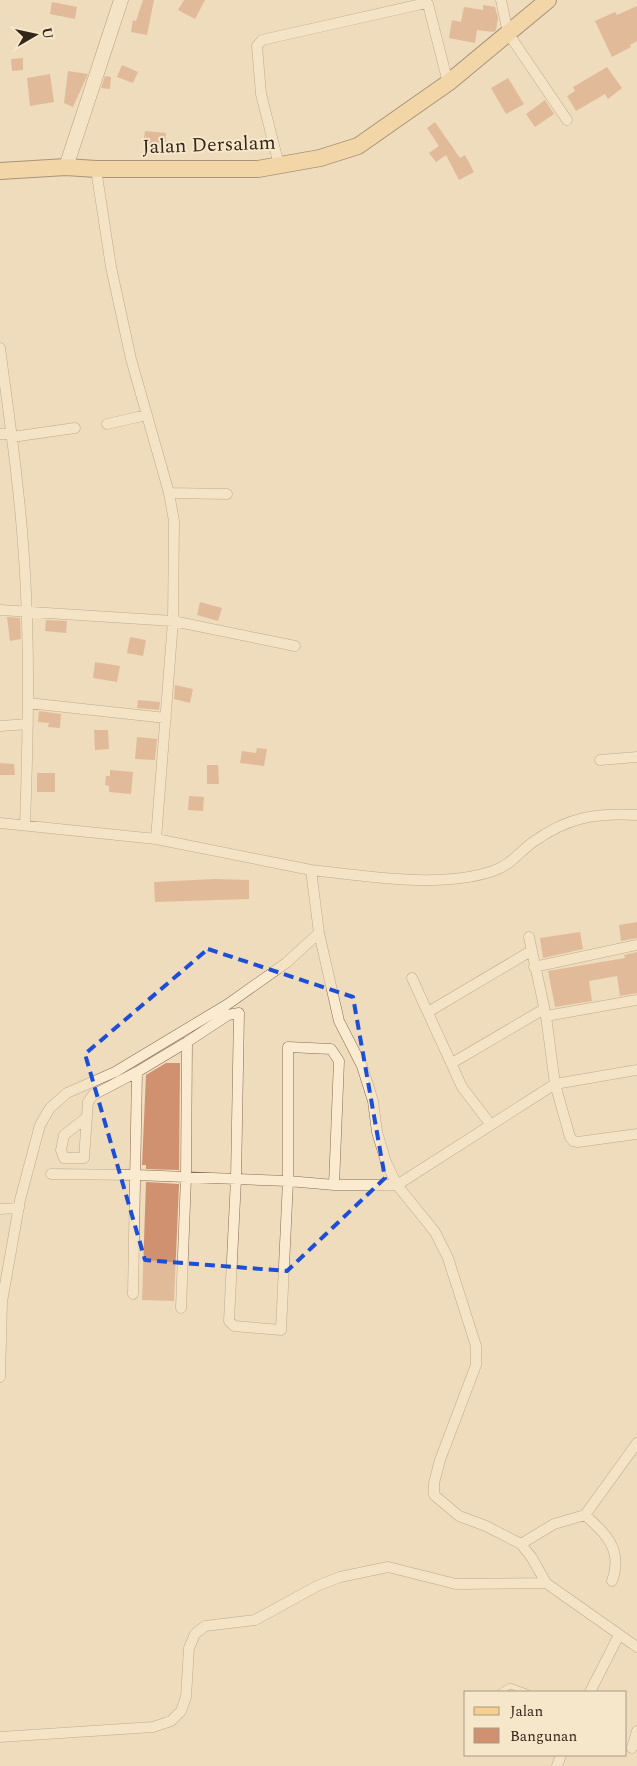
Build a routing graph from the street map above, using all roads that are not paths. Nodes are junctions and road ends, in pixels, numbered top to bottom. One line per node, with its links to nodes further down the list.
1 (121, 0): 9 (street)
2 (501, 0): 5 (street)
3 (548, 0): 5 (main road, Jalan Dersalam)
4 (428, 2): 6 (street); 8 (street)
5 (508, 33): 6 (main road, Jalan Dersalam); 7 (street)
6 (448, 83): 8 (main road, Jalan Dersalam)
7 (567, 120)
8 (279, 165): 10 (main road, Jalan Dersalam)
9 (66, 167): 10 (main road, Jalan Dersalam); 11 (main road, Jalan Dersalam)
10 (96, 169): 13 (street)
11 (0, 171)
12 (0, 348): 17 (street)
13 (147, 415): 14 (street); 18 (street)
14 (107, 424)
15 (75, 428): 17 (street)
16 (0, 434): 17 (street)
17 (12, 436): 21 (street)
18 (169, 493): 19 (street); 22 (street)
19 (227, 494)
20 (0, 610): 21 (street)
21 (26, 610): 22 (street); 24 (street)
22 (173, 621): 23 (street); 25 (street)
23 (295, 646)
24 (28, 703): 25 (street); 26 (street)
25 (166, 718): 33 (street)
26 (28, 724): 27 (street); 32 (street)
27 (0, 726)
28 (637, 757): 29 (street)
29 (600, 760)
30 (637, 815): 34 (street)
31 (0, 823): 32 (street)
32 (25, 824): 33 (street)
33 (156, 839): 34 (street)
34 (311, 870): 35 (street)
35 (320, 933): 58 (street); 59 (street)
36 (529, 937): 38 (street)
37 (637, 945): 39 (street)
38 (531, 951): 39 (street); 42 (street)
39 (534, 967): 43 (street)
40 (412, 978): 42 (street)
41 (637, 1000): 43 (street)
42 (428, 1012): 45 (street)
43 (545, 1013): 45 (street); 48 (street)
44 (187, 1042): 47 (street); 54 (street); 55 (street)
45 (452, 1063): 50 (street)
46 (637, 1070): 48 (street)
47 (137, 1072): 49 (street); 53 (street)
48 (555, 1084): 50 (street); 51 (street)
49 (86, 1118)
50 (491, 1125): 58 (street)
51 (637, 1134)
52 (51, 1174): 53 (street)
53 (136, 1175): 54 (street); 61 (street)
54 (186, 1177): 55 (street); 62 (street)
55 (236, 1179): 56 (street); 56 (street)
56 (288, 1181): 57 (street); 57 (street)
57 (334, 1185): 58 (street)
58 (397, 1185): 66 (street)
59 (19, 1208): 60 (street); 63 (street)
60 (0, 1209)
61 (133, 1294)
62 (181, 1308)
63 (0, 1377)
64 (637, 1443): 65 (street)
65 (585, 1515): 66 (street); 67 (street)
66 (521, 1544): 68 (street)
67 (612, 1581)
68 (546, 1584): 69 (street); 75 (street)
69 (619, 1635): 70 (street); 73 (street)
70 (637, 1647)
71 (502, 1691): 72 (lane)
72 (524, 1691)
73 (591, 1691)
74 (637, 1731): 76 (street)
75 (0, 1737)
76 (632, 1748)

